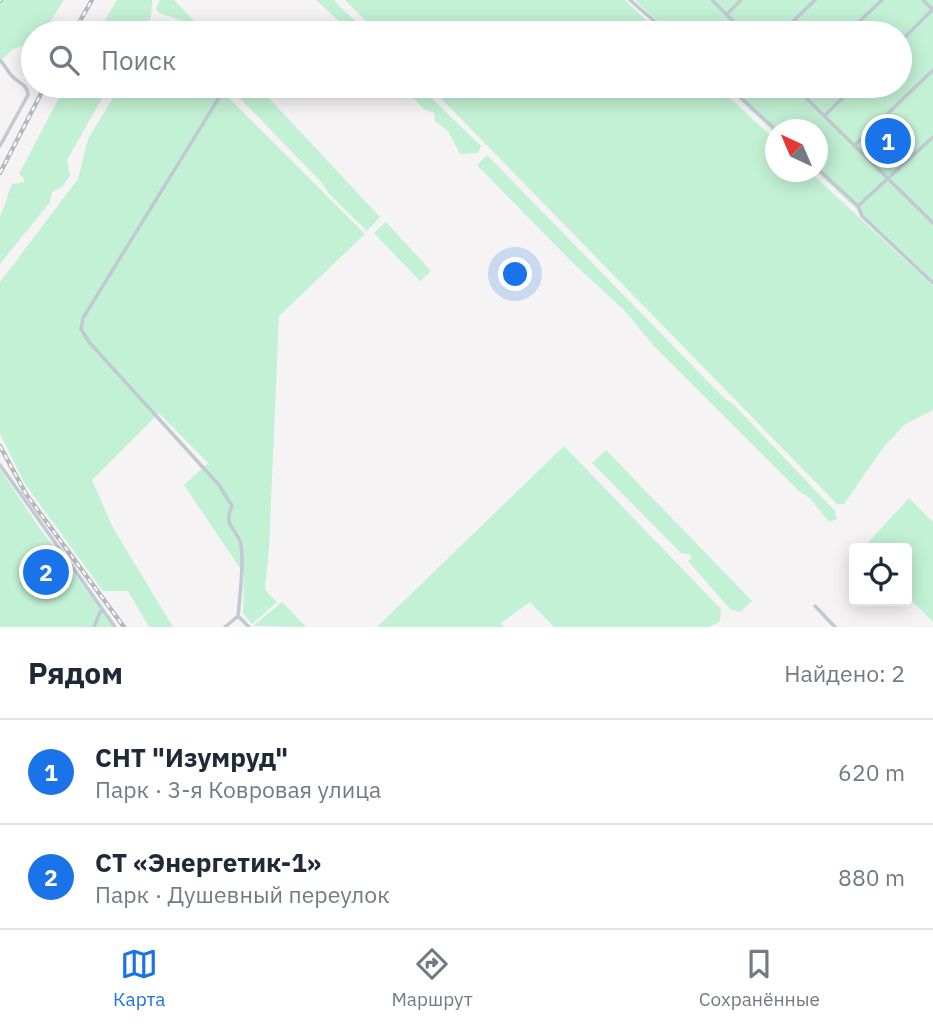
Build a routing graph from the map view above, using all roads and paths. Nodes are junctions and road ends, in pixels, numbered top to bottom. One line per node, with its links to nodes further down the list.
1 (631, 0): 9 (street)
2 (712, 0): 8 (street)
3 (741, 0): 8 (street)
4 (815, 0): 11 (street)
5 (882, 0): 12 (street)
6 (923, 0): 7 (street)
7 (933, 10): 13 (street)
8 (727, 14): 10 (street)
9 (655, 21)
10 (734, 21)
11 (793, 21)
12 (860, 21)
13 (912, 30)
14 (0, 60): 16 (street)
15 (933, 70): 17 (street)
16 (21, 82)
17 (912, 90)
18 (26, 98): 28 (street)
19 (219, 98): 37 (street)
20 (741, 98): 25 (street)
21 (806, 98): 24 (street)
22 (843, 98): 24 (street)
23 (904, 98): 27 (street)
24 (824, 116): 27 (street)
25 (765, 121)
26 (932, 140): 29 (street)
27 (855, 145): 29 (street)
28 (0, 146)
29 (888, 178): 31 (street); 32 (street)
30 (828, 179): 31 (street)
31 (858, 206): 33 (street)
32 (933, 223)
33 (933, 283)
34 (0, 465): 36 (street)
35 (815, 606): 42 (street)
36 (103, 610): 38 (street); 39 (street)
37 (239, 616): 40 (street); 41 (street)
38 (94, 627)
39 (115, 627)
40 (225, 627)
41 (249, 627)
42 (835, 627)

